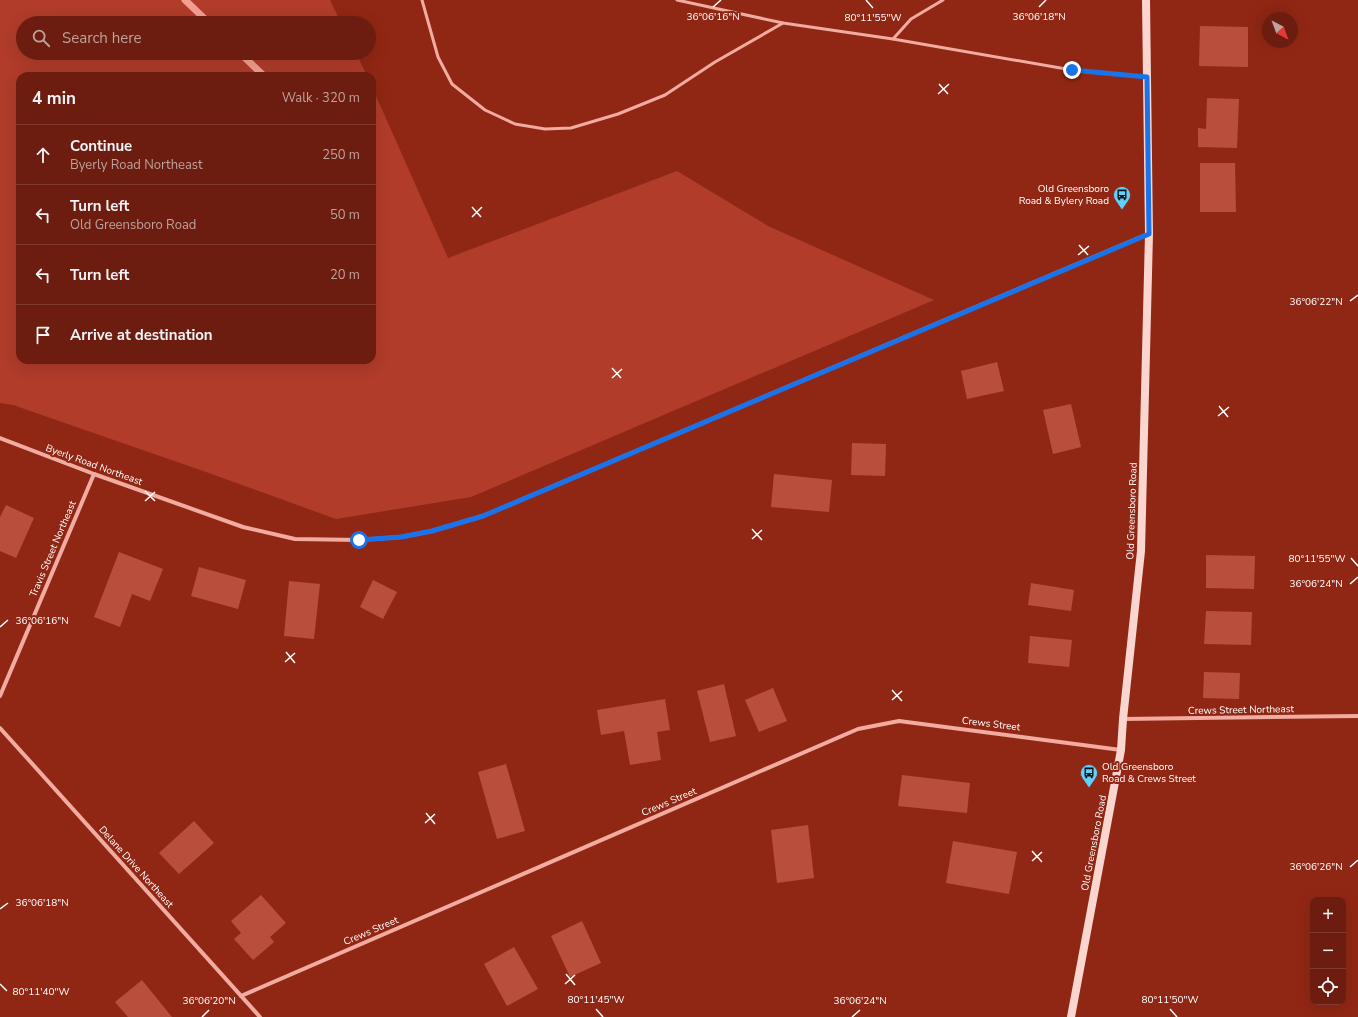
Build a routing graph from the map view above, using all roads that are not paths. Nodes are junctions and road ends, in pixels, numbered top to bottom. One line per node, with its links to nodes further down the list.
1 (422, 0): 5 (lane)
2 (677, 0): 5 (lane)
3 (943, 0): 6 (lane)
4 (1146, 0): 7 (street, Old Greensboro Road)
5 (783, 23): 6 (lane)
6 (893, 39): 7 (lane)
7 (1147, 77): 8 (street, Old Greensboro Road)
8 (1149, 234): 10 (street, Byerly Road Northeast); 13 (street, Old Greensboro Road)
9 (0, 438): 10 (street, Byerly Road Northeast)
10 (94, 474): 11 (street, Travis Street Northeast)
11 (0, 696)
12 (1358, 716): 13 (street, Crews Street Northeast)
13 (1123, 719): 15 (street, Old Greensboro Road)
14 (0, 728): 16 (street, Delane Drive Northeast)
15 (1121, 750): 16 (street, Crews Street); 18 (street, Old Greensboro Road)
16 (241, 996): 17 (street, Delane Drive Northeast)
17 (260, 1017)
18 (1071, 1017)

